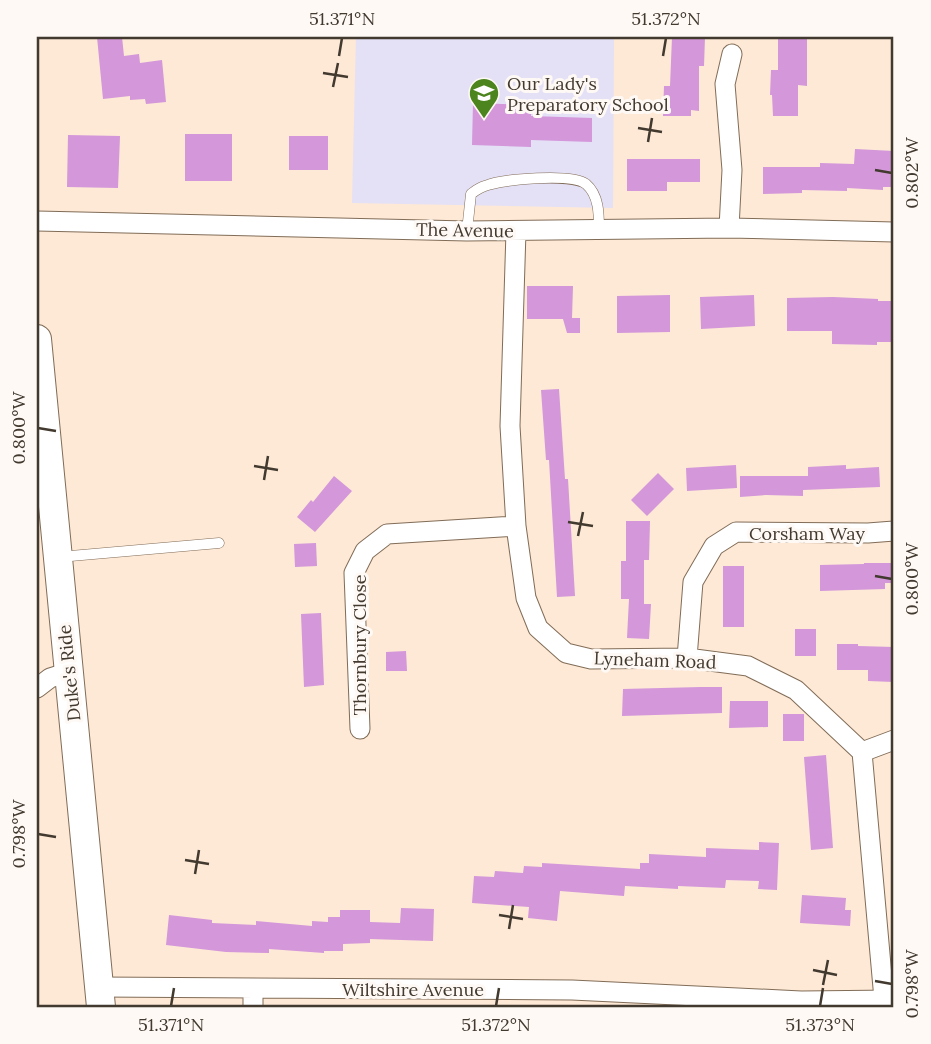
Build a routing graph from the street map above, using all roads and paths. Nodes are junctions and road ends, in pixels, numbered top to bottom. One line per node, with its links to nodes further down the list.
1 (732, 54): 3 (street)
2 (37, 221): 5 (street, The Avenue)
3 (729, 228): 4 (street, The Avenue); 7 (street, The Avenue)
4 (599, 230): 5 (lane); 6 (street, The Avenue)
5 (467, 231): 6 (street, The Avenue)
6 (516, 232): 9 (street, Lyneham Road)
7 (894, 232)
8 (37, 340): 12 (main road, Duke's Ride)
9 (516, 526): 13 (street, Lyneham Road); 16 (street, Thornbury Close)
10 (894, 531): 13 (street, Corsham Way)
11 (219, 543): 12 (lane)
12 (58, 557): 14 (main road, Duke's Ride)
13 (687, 658): 18 (street, Lyneham Road)
14 (68, 672): 15 (street); 19 (main road, Duke's Ride)
15 (37, 688)
16 (360, 729)
17 (894, 740): 18 (street)
18 (862, 752): 21 (street)
19 (100, 997): 20 (street, Wiltshire Avenue)
20 (253, 998): 22 (street, Wiltshire Avenue)
21 (889, 1000): 22 (street, Wiltshire Avenue)
22 (801, 1004)

